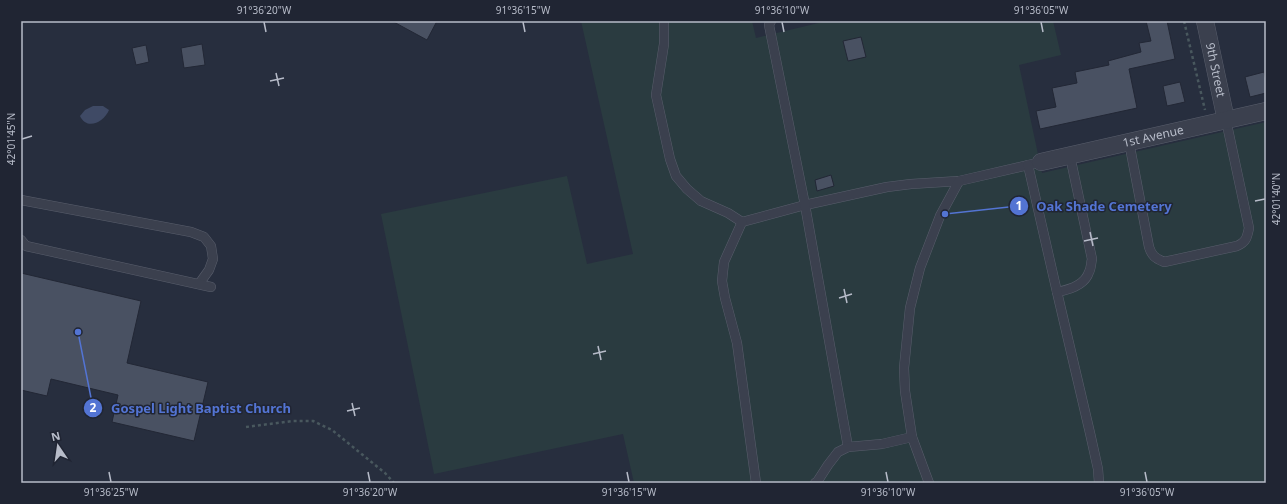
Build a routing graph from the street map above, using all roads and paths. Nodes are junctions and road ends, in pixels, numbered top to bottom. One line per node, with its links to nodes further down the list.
1 (664, 21): 14 (lane)
2 (771, 21): 13 (lane)
3 (1184, 21): 5 (path)
4 (1205, 21): 7 (street, 9th Street)
5 (1211, 108)
6 (1266, 111): 7 (street, 1st Avenue)
7 (1226, 120): 8 (street, 1st Avenue); 8 (lane)
8 (1129, 142): 9 (street, 1st Avenue)
9 (1070, 156): 10 (street, 1st Avenue); 18 (lane)
10 (1034, 164): 11 (lane); 18 (lane)
11 (959, 181): 13 (lane); 20 (lane)
12 (21, 200): 16 (lane)
13 (805, 205): 14 (lane); 21 (lane)
14 (742, 222): 23 (lane)
15 (21, 240): 16 (lane)
16 (199, 284): 17 (lane)
17 (211, 286)
18 (1057, 292): 26 (lane)
19 (246, 427): 22 (path)
20 (912, 437): 21 (lane); 25 (lane)
21 (848, 447): 24 (lane)
22 (394, 483)
23 (756, 483)
24 (816, 483)
25 (928, 483)
26 (1099, 483)

